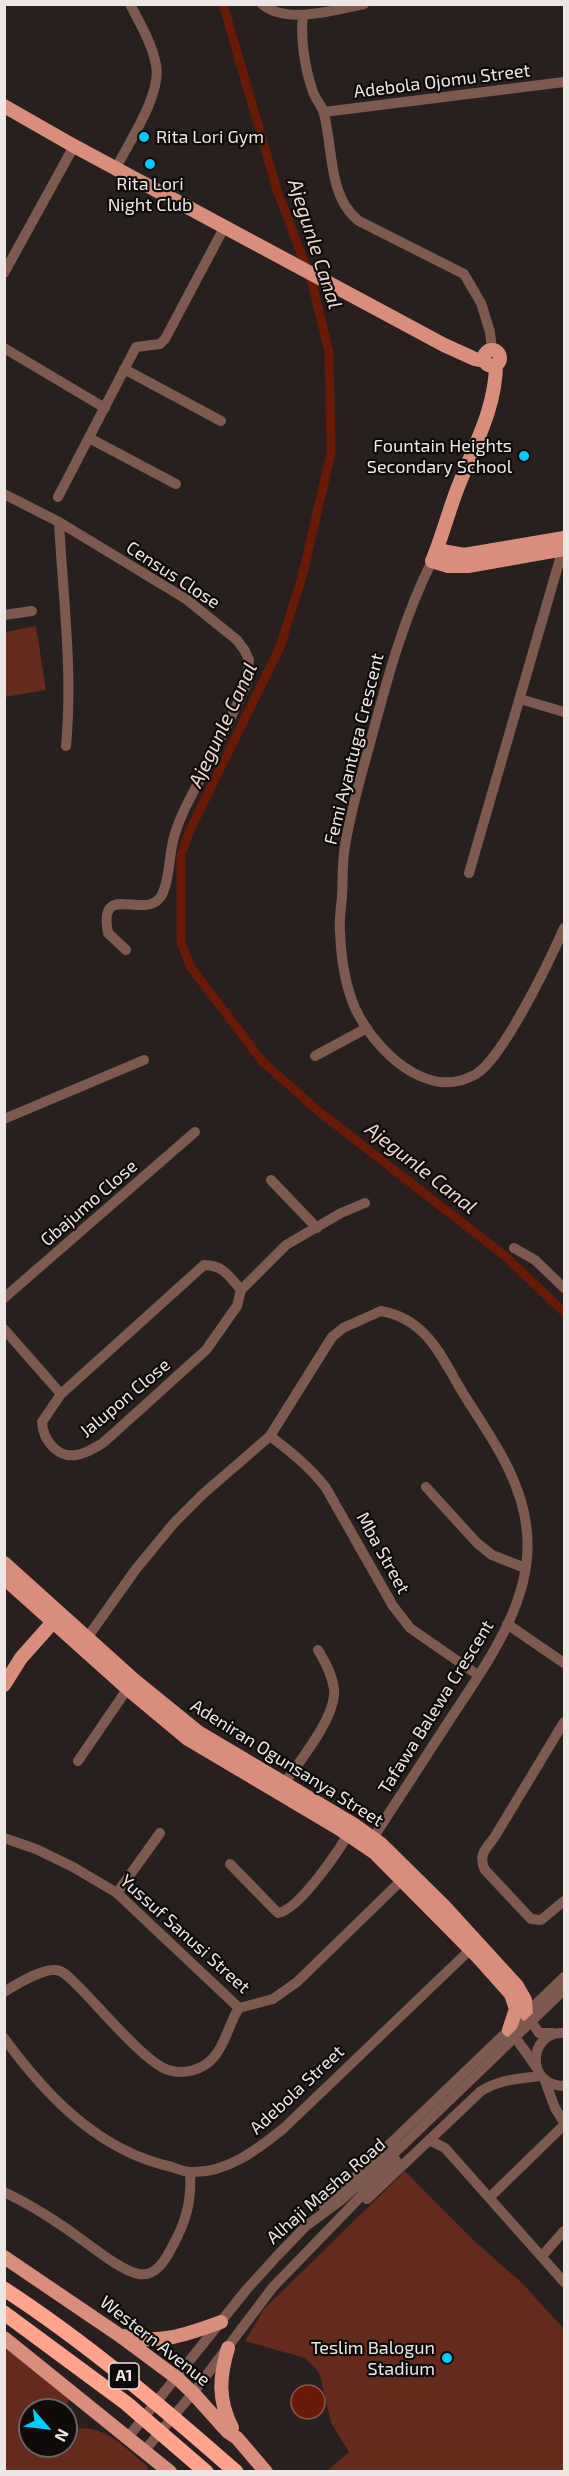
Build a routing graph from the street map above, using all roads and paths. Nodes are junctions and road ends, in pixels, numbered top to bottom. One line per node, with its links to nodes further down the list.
1 (130, 4): 9 (street)
2 (262, 4): 4 (street)
3 (364, 4): 4 (street)
4 (303, 16): 7 (street)
5 (564, 82): 7 (street, Adebola Ojomu Street)
6 (4, 106): 8 (main road)
7 (324, 112): 13 (street)
8 (74, 146): 9 (main road); 11 (street)
9 (116, 168): 10 (main road)
10 (225, 226): 13 (main road); 14 (street)
11 (4, 273)
12 (4, 348): 15 (street)
13 (491, 358): 23 (main road)
14 (124, 369): 15 (street); 16 (street)
15 (105, 408): 17 (street)
16 (221, 421)
17 (89, 438): 18 (street); 20 (street)
18 (176, 484)
19 (4, 494): 21 (street, Census Close)
20 (58, 497)
21 (59, 522): 28 (street); 31 (street, Census Close)
22 (564, 545): 23 (main road); 26 (street)
23 (432, 561): 32 (street, Femi Ayantuga Crescent)
24 (32, 611): 25 (street)
25 (4, 615)
26 (520, 699): 27 (street); 29 (street)
27 (564, 712)
28 (66, 746)
29 (469, 873)
30 (564, 928): 32 (street, Femi Ayantuga Crescent)
31 (126, 950)
32 (367, 1028): 33 (street)
33 (315, 1056)
34 (144, 1060): 35 (street)
35 (4, 1119)
36 (195, 1132): 43 (street, Gbajumo Close)
37 (272, 1180): 39 (street)
38 (365, 1203): 39 (street, Jalupon Close)
39 (316, 1227): 42 (street, Jalupon Close)
40 (514, 1248): 41 (street)
41 (564, 1288)
42 (241, 1290): 45 (street, Jalupon Close); 45 (street, Jalupon Close)
43 (4, 1298)
44 (4, 1329): 45 (street)
45 (61, 1394)
46 (270, 1436): 49 (street, Tafawa Balewa Crescent); 53 (street, Tafawa Balewa Crescent); 56 (street, Mba Street)
47 (426, 1487): 49 (street)
48 (4, 1563): 53 (main road, Adeniran Ogunsanya Street)
49 (525, 1568): 52 (street, Tafawa Balewa Crescent)
50 (4, 1578): 51 (main road, Adeniran Ogunsanya Street)
51 (53, 1622): 53 (main road, Adeniran Ogunsanya Street); 58 (main road)
52 (507, 1624): 55 (street); 56 (street, Tafawa Balewa Crescent)
53 (83, 1641): 57 (main road, Adeniran Ogunsanya Street)
54 (318, 1650): 61 (street)
55 (564, 1663)
56 (478, 1675): 65 (street, Tafawa Balewa Crescent)
57 (131, 1684): 60 (street); 61 (main road, Adeniran Ogunsanya Street); 62 (main road, Adeniran Ogunsanya Street)
58 (4, 1685)
59 (564, 1722): 69 (street)
60 (78, 1761)
61 (284, 1784): 62 (main road, Adeniran Ogunsanya Street)
62 (351, 1829): 65 (main road, Adeniran Ogunsanya Street); 66 (street); 67 (main road, Adeniran Ogunsanya Street)
63 (160, 1833): 68 (street)
64 (4, 1838): 68 (street, Yussuf Sanusi Street)
65 (373, 1838): 67 (main road, Adeniran Ogunsanya Street)
66 (230, 1864)
67 (406, 1876): 70 (main road, Adeniran Ogunsanya Street); 75 (street, Yussuf Sanusi Street)
68 (117, 1893): 75 (street, Yussuf Sanusi Street)
69 (564, 1901)
70 (474, 1946): 76 (main road, Adeniran Ogunsanya Street); 77 (main road, Adeniran Ogunsanya Street); 87 (street, Adebola Street)
71 (564, 1977): 76 (street)
72 (564, 1990): 85 (street, Alhaji Masha Road, bridge)
73 (4, 1992): 75 (street)
74 (564, 1997): 85 (street, Alhaji Masha Road)
75 (239, 2008)
76 (526, 2014): 77 (street); 78 (street)
77 (509, 2030): 80 (street); 90 (street)
78 (562, 2033): 80 (street)
79 (4, 2038): 87 (street, Adebola Street)
80 (541, 2075): 81 (street); 82 (street); 83 (street)
81 (564, 2086)
82 (564, 2123): 89 (street)
83 (446, 2125): 84 (street); 86 (street)
84 (429, 2140): 86 (street); 92 (street)
85 (405, 2147): 90 (street, Alhaji Masha Road); 92 (street, Alhaji Masha Road)
86 (445, 2148): 89 (street)
87 (190, 2172): 88 (street)
88 (4, 2192)
89 (490, 2197): 93 (street)
90 (306, 2226): 98 (street, Alhaji Masha Road)
91 (564, 2231): 93 (street)
92 (319, 2240): 101 (street, Alhaji Masha Road)
93 (543, 2256): 95 (street)
94 (4, 2257): 99 (main road, Western Avenue)
95 (564, 2282)
96 (4, 2289): 109 (highway, A1, bridge)
97 (4, 2313): 108 (highway, A1, bridge)
98 (221, 2322): 99 (main road); 102 (street, Alhaji Masha Road)
99 (119, 2335): 102 (main road, Western Avenue)
100 (4, 2338): 104 (main road)
101 (228, 2348): 103 (street, Alhaji Masha Road); 105 (main road)
102 (177, 2378): 103 (main road, Western Avenue); 104 (street, Alhaji Masha Road)
103 (193, 2393): 105 (main road, Western Avenue); 106 (street, Alhaji Masha Road)
104 (129, 2436): 106 (main road)
105 (237, 2438): 110 (main road, Western Avenue)
106 (145, 2450): 107 (main road)
107 (170, 2472)
108 (206, 2472)
109 (236, 2472)
110 (266, 2472)

